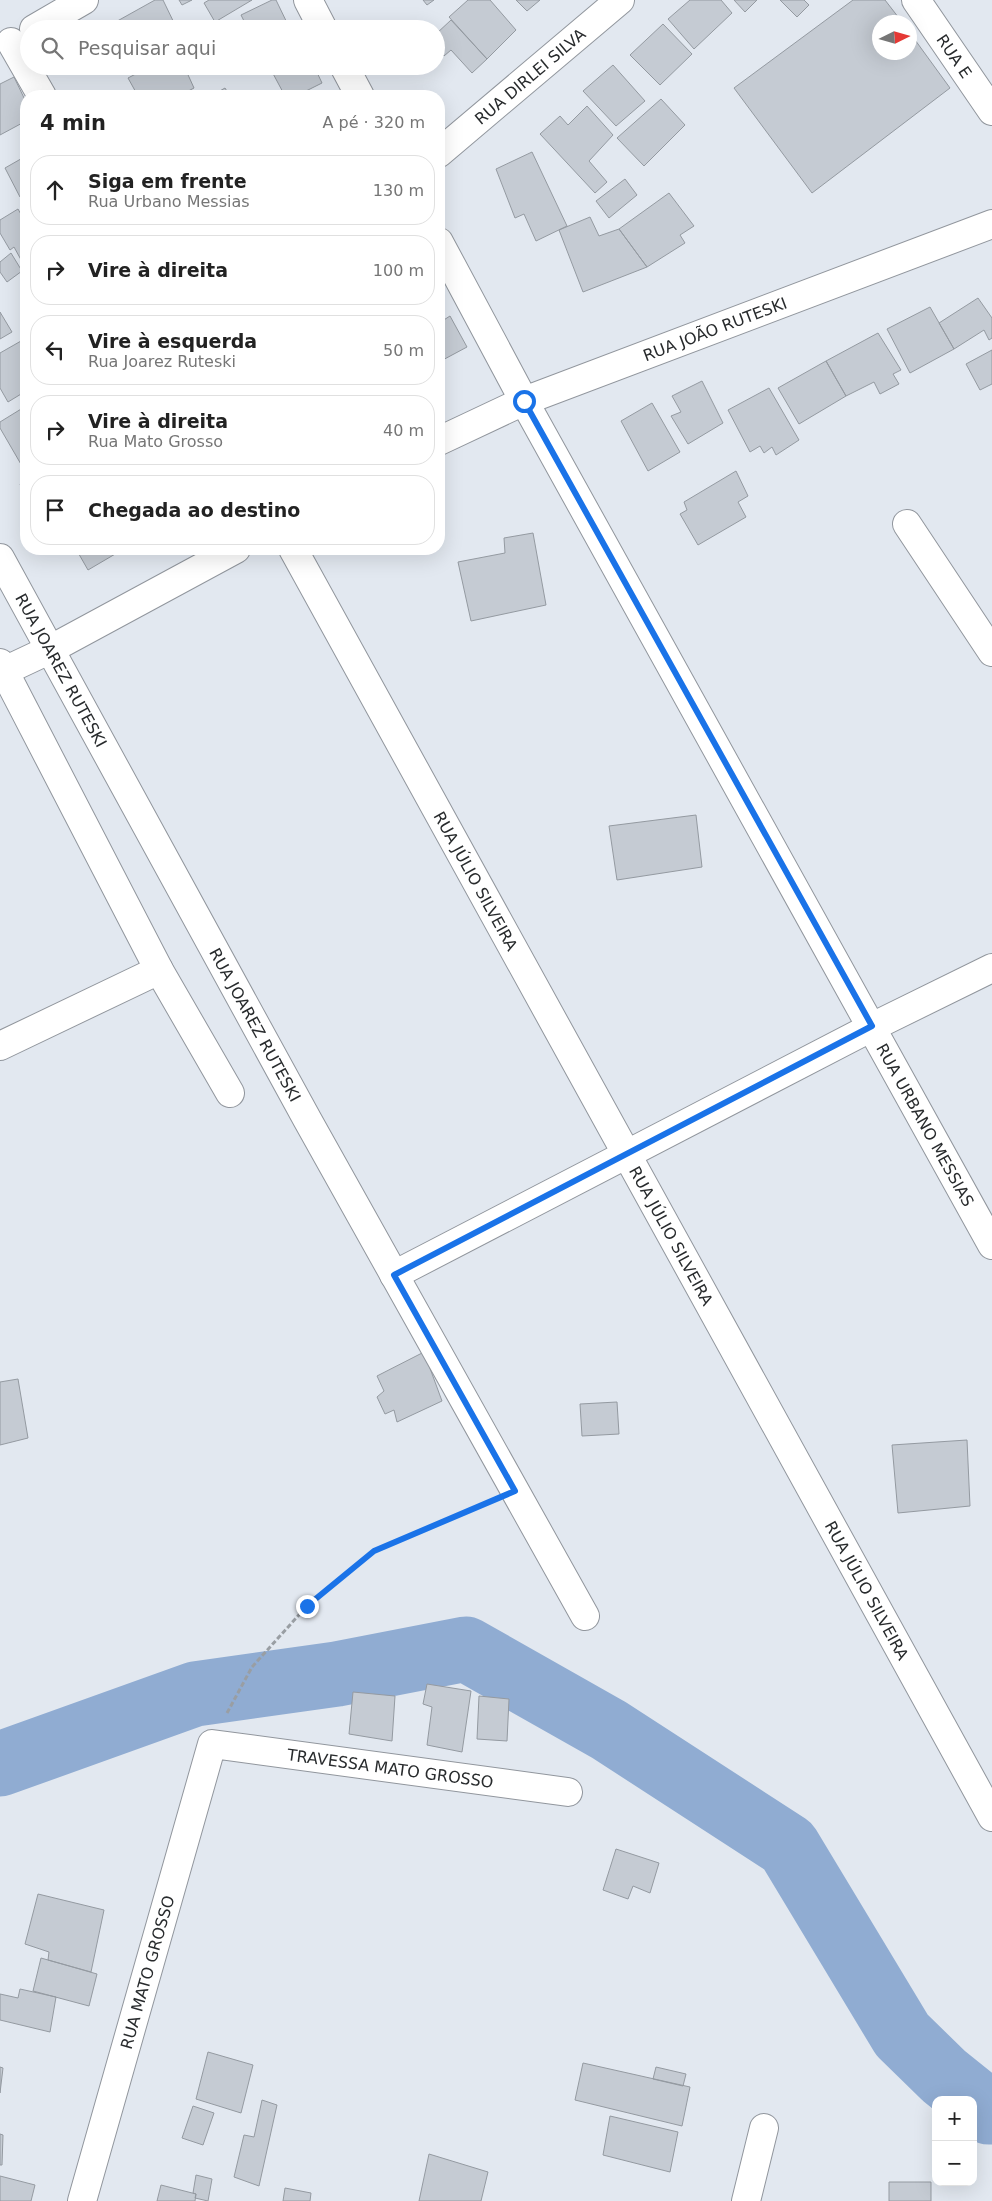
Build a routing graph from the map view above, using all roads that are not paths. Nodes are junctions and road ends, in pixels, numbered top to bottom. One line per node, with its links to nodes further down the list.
1 (84, 0): 5 (street)
2 (308, 0): 6 (street)
3 (620, 0): 12 (street, RUA DIRLEI SILVA)
4 (916, 0): 11 (street, RUA E)
5 (49, 20)
6 (318, 20)
7 (34, 75): 9 (street)
8 (349, 75): 10 (street)
9 (40, 90)
10 (357, 90)
11 (992, 111)
12 (445, 148)
13 (992, 224): 15 (street, RUA JOÃO RUTESKI)
14 (445, 253): 15 (street, RUA URBANO MESSIAS)
15 (524, 401): 16 (street, RUA JOÃO RUTESKI); 26 (street, RUA URBANO MESSIAS)
16 (445, 438)
17 (907, 524): 22 (street)
18 (225, 555): 21 (street)
19 (296, 555): 29 (street, RUA JÚLIO SILVEIRA)
20 (0, 558): 21 (street, RUA JOAREZ RUTESKI)
21 (51, 649): 23 (street); 31 (street, RUA JOAREZ RUTESKI)
22 (992, 652)
23 (1, 669): 25 (street)
24 (992, 968): 26 (street)
25 (159, 970): 27 (street); 28 (street)
26 (872, 1026): 29 (street); 30 (street, RUA URBANO MESSIAS)
27 (0, 1046)
28 (230, 1093)
29 (628, 1154): 31 (street); 35 (street, RUA JÚLIO SILVEIRA)
30 (992, 1245)
31 (394, 1275): 32 (street, RUA JOAREZ RUTESKI)
32 (585, 1616)
33 (212, 1744): 34 (street, TRAVESSA MATO GROSSO); 37 (street, RUA MATO GROSSO)
34 (568, 1792)
35 (992, 1818)
36 (764, 2128): 38 (street)
37 (82, 2201)
38 (746, 2201)

